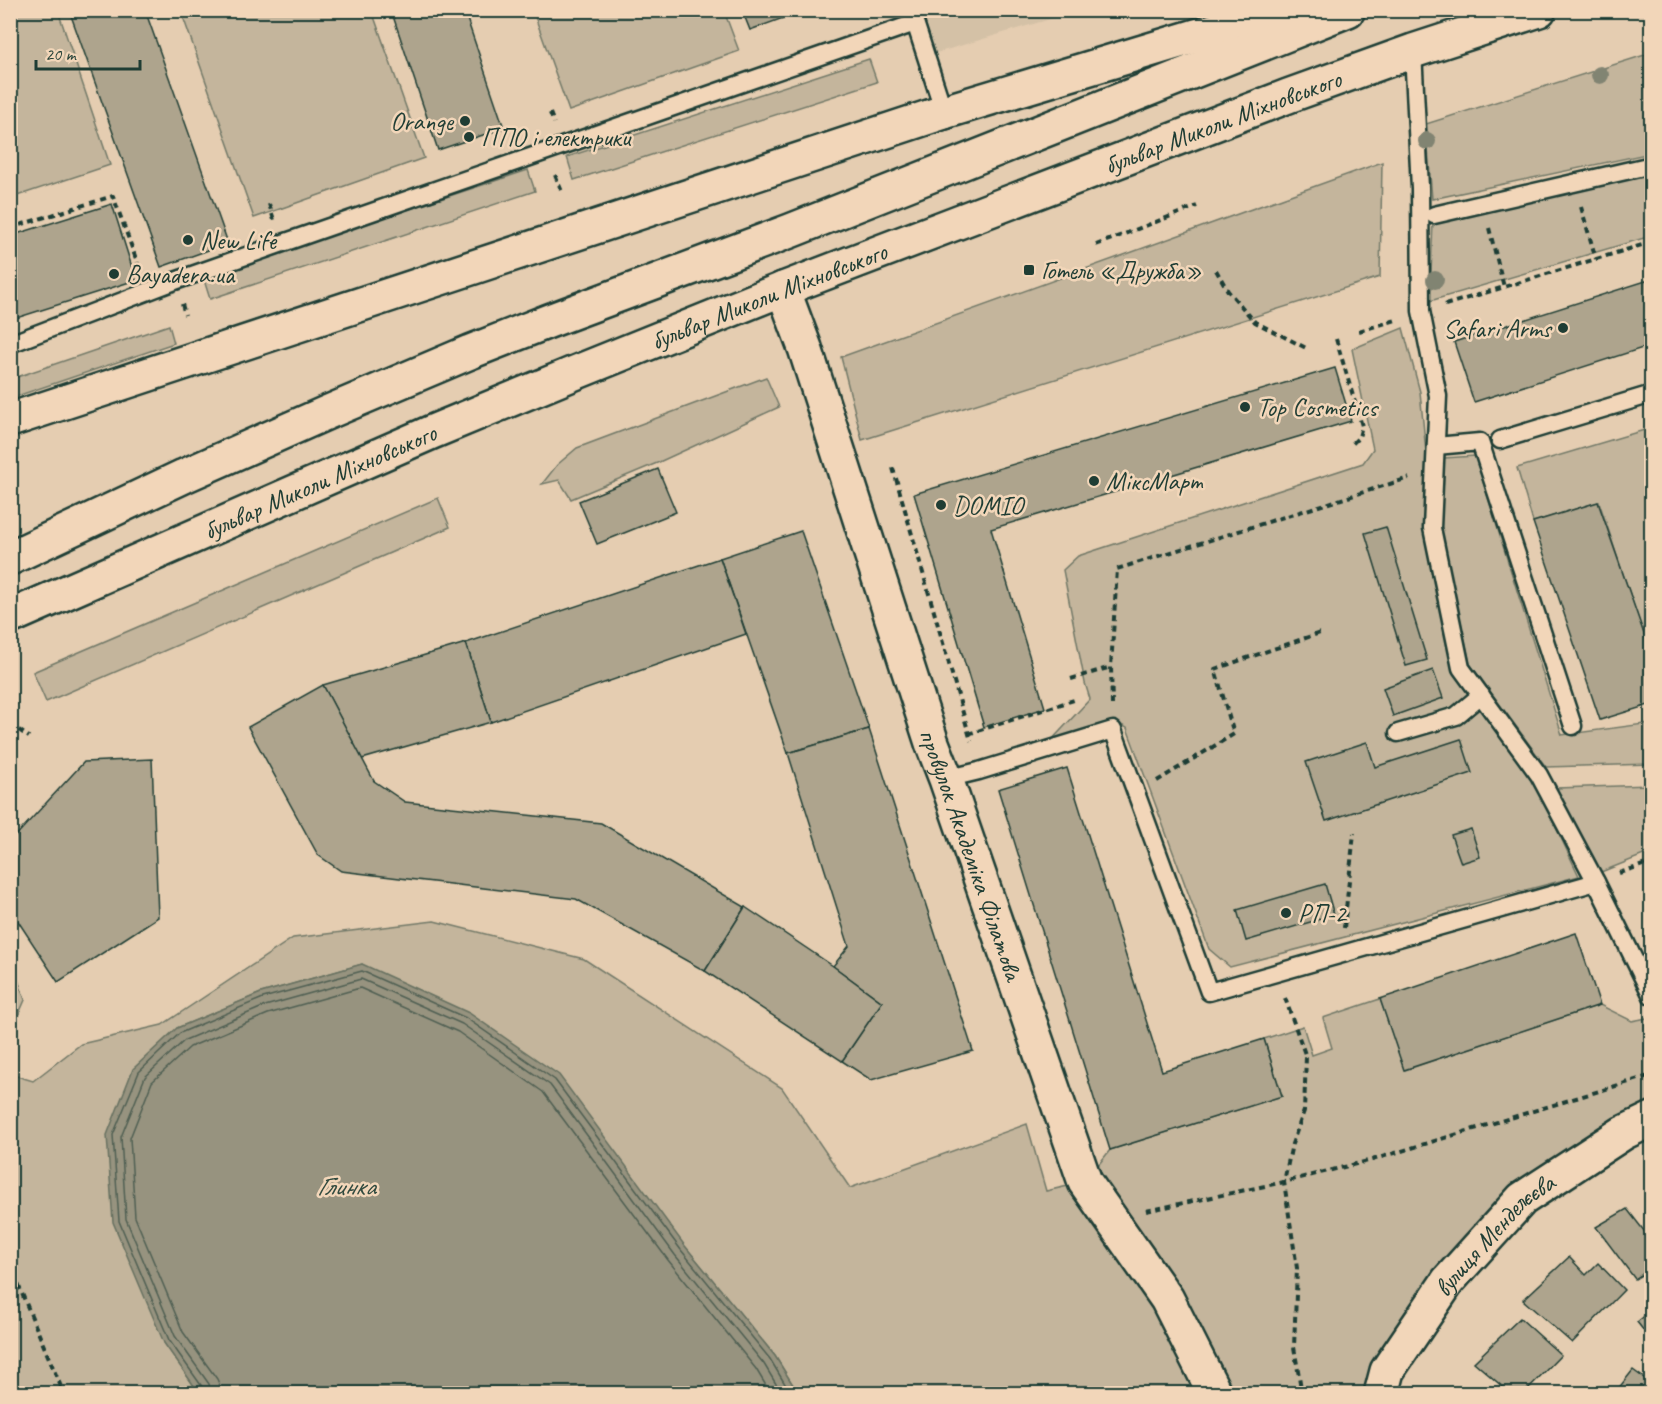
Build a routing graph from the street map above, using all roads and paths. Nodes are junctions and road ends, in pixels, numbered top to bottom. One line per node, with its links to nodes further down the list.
1 (1282, 10): 6 (main road)
2 (1348, 10): 33 (main road, бульвар Миколи Міхновського)
3 (1539, 10): 5 (main road, бульвар Миколи Міхновського)
4 (913, 17): 6 (lane); 24 (lane)
5 (1413, 51): 19 (main road, бульвар Миколи Міхновського); 30 (lane)
6 (944, 112): 27 (main road)
7 (1652, 165): 10 (lane)
8 (1580, 204): 15 (path)
9 (1197, 206): 14 (path)
10 (1434, 215)
11 (1487, 220): 18 (path)
12 (10, 228): 17 (path)
13 (1652, 242): 15 (path)
14 (1096, 245)
15 (1596, 259): 18 (path)
16 (1216, 270): 25 (path)
17 (142, 274)
18 (1504, 287): 20 (path)
19 (783, 289): 34 (main road, бульвар Миколи Міхновського); 46 (main road, провулок Академіка Філатова)
20 (1446, 305)
21 (1400, 318): 22 (path)
22 (1359, 331)
23 (1336, 339): 29 (path)
24 (10, 344)
25 (1306, 348)
26 (1652, 394): 28 (lane)
27 (10, 420)
28 (1500, 440)
29 (1350, 446)
30 (1436, 446): 32 (lane); 41 (lane)
31 (893, 468): 44 (path)
32 (1435, 470): 36 (path); 38 (lane)
33 (10, 558)
34 (10, 617)
35 (1323, 632): 49 (path)
36 (1111, 667): 37 (path); 42 (path)
37 (1071, 679)
38 (1481, 695): 43 (lane); 52 (lane)
39 (1077, 699): 44 (path)
40 (10, 724): 45 (path)
41 (1573, 726)
42 (1113, 730): 47 (lane); 49 (lane)
43 (1398, 733)
44 (969, 734): 46 (path); 47 (path)
45 (29, 737)
46 (932, 743): 48 (main road, провулок Академіка Філатова)
47 (979, 771): 48 (lane)
48 (946, 779): 59 (main road, провулок Академіка Філатова)
49 (1136, 793): 54 (lane)
50 (1354, 833): 53 (path)
51 (1652, 862): 52 (path)
52 (1596, 882): 53 (lane); 55 (lane)
53 (1341, 954): 54 (lane)
54 (1276, 973): 58 (path)
55 (1652, 996)
56 (1652, 1075): 58 (path)
57 (1652, 1119): 64 (main road, вулиця Менделєєва)
58 (1284, 1182): 59 (path); 63 (path)
59 (1110, 1219): 62 (main road, провулок Академіка Філатова)
60 (10, 1266): 61 (path)
61 (64, 1394)
62 (1215, 1394)
63 (1302, 1394)
64 (1381, 1394)

